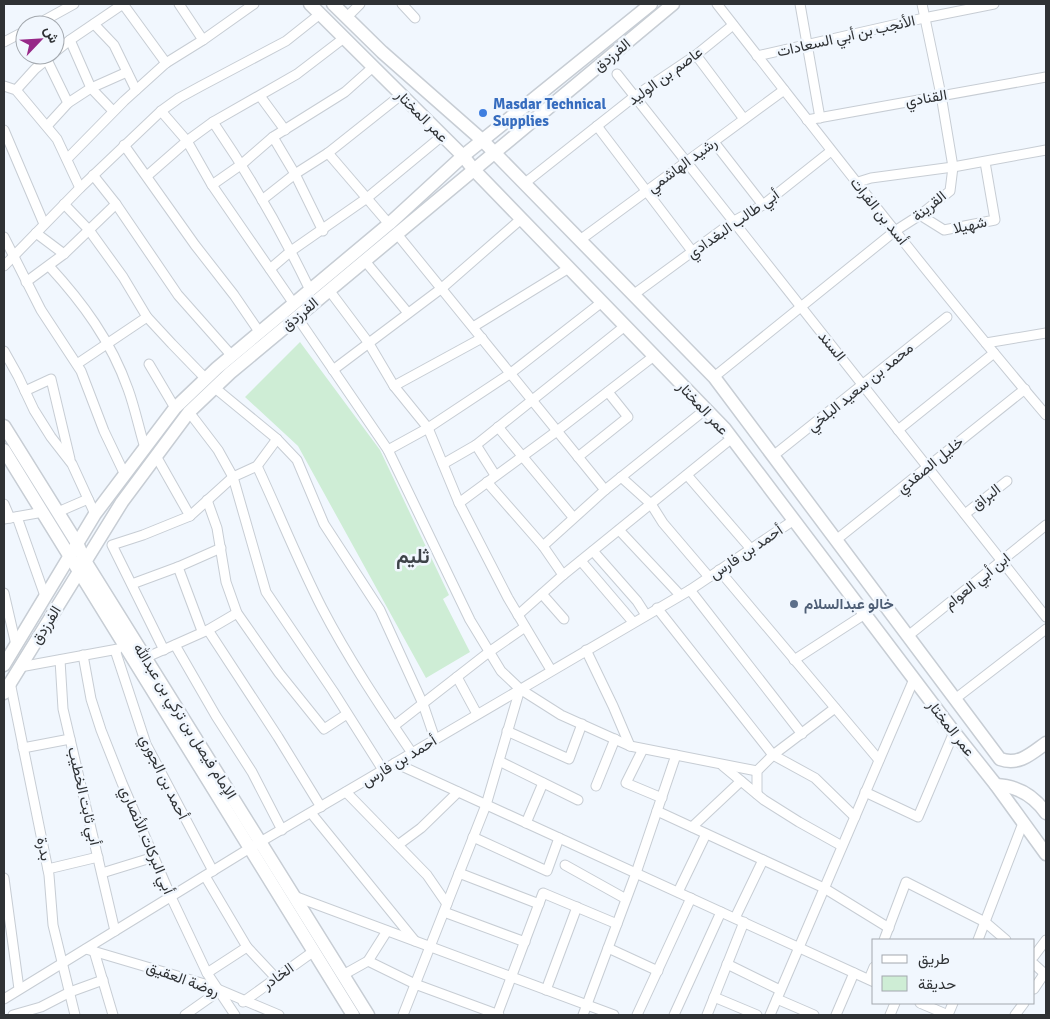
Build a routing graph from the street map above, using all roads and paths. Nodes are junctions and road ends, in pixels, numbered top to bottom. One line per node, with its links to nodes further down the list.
1 (74, 4): 16 (street)
2 (123, 4): 20 (street); 29 (street)
3 (179, 4): 24 (street)
4 (254, 4): 24 (street)
5 (310, 4): 15 (main road, عمر المختار)
6 (333, 4): 17 (main road, عمر المختار)
7 (360, 4): 17 (street)
8 (402, 4): 18 (street)
9 (651, 4): 58 (main road, الفرزدق)
10 (673, 4): 65 (main road, الفرزدق)
11 (717, 4): 21 (street, أسد بن الفرات)
12 (800, 4): 26 (street)
13 (922, 4): 19 (street, القرينة)
14 (994, 4): 19 (street, الأنجب بن أبي السعادات)
15 (320, 14): 22 (main road, عمر المختار); 47 (street)
16 (54, 15)
17 (347, 17): 58 (main road, عمر المختار)
18 (415, 18)
19 (924, 18): 26 (street, الأنجب بن أبي السعادات); 42 (street, القرينة)
20 (94, 24): 23 (street); 33 (street)
21 (733, 25): 27 (street, عاصم بن الوليد); 28 (street, أسد بن الفرات)
22 (344, 38): 32 (main road, عمر المختار); 43 (street)
23 (70, 40): 25 (street); 37 (street)
24 (203, 40): 29 (street)
25 (65, 44)
26 (807, 45): 28 (street, الأنجب بن أبي السعادات); 48 (street)
27 (696, 55): 44 (street, عاصم بن الوليد); 49 (street)
28 (757, 56): 40 (street, أسد بن الفرات)
29 (166, 63): 39 (street)
30 (40, 65): 38 (street)
31 (52, 65): 45 (street)
32 (373, 66): 41 (main road, عمر المختار); 55 (street)
33 (127, 72): 37 (street); 39 (street)
34 (617, 74): 44 (street, السند)
35 (1046, 77): 42 (street, القنادي)
36 (4, 86): 38 (street)
37 (91, 88): 45 (street); 46 (street)
38 (16, 90): 52 (street)
39 (136, 90): 46 (street)
40 (784, 90): 49 (street, رشيد الهاشمي); 50 (street, أسد بن الفرات)
41 (401, 95): 56 (main road, عمر المختار); 64 (street)
42 (941, 95): 48 (street, القنادي); 71 (street, القرينة)
43 (260, 96): 51 (street); 55 (street)
44 (636, 96): 53 (street, عاصم بن الوليد); 68 (street, السند)
45 (68, 103): 52 (street)
46 (113, 111): 67 (street)
47 (162, 112): 59 (street); 61 (street)
48 (820, 118): 50 (street, القنادي)
49 (744, 119): 60 (street, رشيد الهاشمي)
50 (807, 120): 63 (street, أسد بن الفرات)
51 (214, 122): 59 (street); 70 (street)
52 (47, 126): 67 (street)
53 (597, 126): 77 (street, عاصم بن الوليد); 80 (street)
54 (4, 130): 89 (street)
55 (285, 130): 57 (street)
56 (442, 136): 66 (main road, عمر المختار); 81 (street)
57 (273, 137): 70 (street); 73 (street)
58 (482, 140): 65 (main road, عمر المختار); 66 (main road, الفرزدق)
59 (187, 141): 75 (street); 78 (street)
60 (714, 142): 68 (street, رشيد الهاشمي); 85 (street)
61 (124, 144): 74 (street); 75 (street)
62 (1046, 150): 69 (street)
63 (831, 151): 76 (street, أسد بن الفرات); 85 (street, أبي طالب البغدادي)
64 (328, 153): 73 (street); 81 (street)
65 (494, 153): 72 (main road, الفرزدق); 77 (main road, عمر المختار)
66 (463, 156): 72 (main road, عمر المختار); 90 (main road, الفرزدق)
67 (67, 159): 79 (street)
68 (686, 162): 80 (street, رشيد الهاشمي); 88 (street, السند)
69 (985, 162): 71 (street); 86 (street, شهيلا)
70 (242, 164): 78 (street); 82 (street)
71 (953, 167): 76 (street); 86 (street, القرينة)
72 (474, 170): 87 (main road, عمر المختار); 90 (main road, الفرزدق)
73 (295, 174): 82 (street); 92 (street)
74 (93, 175): 79 (street); 84 (street)
75 (147, 176): 120 (street)
76 (855, 182): 93 (street, أسد بن الفرات)
77 (525, 183): 96 (main road, عمر المختار)
78 (212, 185): 105 (street)
79 (80, 188): 83 (street)
80 (646, 191): 96 (street, رشيد الهاشمي); 98 (street)
81 (367, 198): 90 (street); 92 (street)
82 (262, 200): 97 (street)
83 (64, 204): 89 (street); 91 (street)
84 (116, 204): 91 (street); 128 (street)
85 (763, 204): 88 (street, أبي طالب البغدادي)
86 (920, 215): 93 (street, القرينة)
87 (521, 218): 104 (main road, عمر المختار); 107 (street)
88 (734, 221): 98 (street, أبي طالب البغدادي); 113 (street, السند)
89 (44, 224): 94 (street)
90 (393, 229): 101 (main road, الفرزدق); 107 (street); 108 (main road, الفرزدق)
91 (89, 230): 99 (street); 115 (street)
92 (322, 231): 97 (street)
93 (895, 231): 113 (street, القرينة); 124 (street, أسد بن الفرات)
94 (36, 232): 99 (street); 100 (street)
95 (4, 237): 100 (street)
96 (580, 240): 110 (main road, عمر المختار)
97 (291, 251): 105 (street); 108 (street)
98 (692, 251): 110 (street, أبي طالب البغدادي)
99 (64, 254): 103 (street)
100 (13, 255): 102 (street); 106 (street)
101 (365, 260): 109 (main road, الفرزدق); 114 (street)
102 (4, 266)
103 (49, 266): 106 (street); 125 (street)
104 (569, 268): 111 (main road, عمر المختار); 119 (street)
105 (270, 269): 112 (street)
106 (26, 282): 130 (street)
107 (442, 288): 114 (street); 119 (street)
108 (310, 290): 112 (main road, الفرزدق)
109 (329, 290): 117 (main road, الفرزدق); 123 (street)
110 (633, 295): 134 (main road, عمر المختار)
111 (602, 302): 118 (main road, عمر المختار); 133 (street)
112 (294, 304): 120 (main road, الفرزدق)
113 (801, 307): 134 (street, القرينة); 136 (street, السند)
114 (408, 313): 123 (street)
115 (147, 317): 125 (street); 135 (street)
116 (947, 317): 136 (street, محمد بن سعيد البلخي)
117 (296, 318): 132 (street); 135 (main road, الفرزدق)
118 (625, 326): 129 (main road, عمر المختار); 141 (street)
119 (473, 327): 122 (street)
120 (260, 333): 128 (main road, الفرزدق)
121 (1046, 333): 124 (street)
122 (482, 338): 133 (street); 137 (street)
123 (368, 342): 132 (street); 137 (street)
124 (986, 343): 127 (street, أسد بن الفرات)
125 (108, 345): 130 (street); 154 (street)
126 (4, 351): 139 (street)
127 (994, 354): 138 (street, أسد بن الفرات); 149 (street)
128 (232, 356): 135 (main road, الفرزدق)
129 (654, 356): 140 (street); 143 (main road, عمر المختار)
130 (76, 364): 166 (street)
131 (149, 364): 142 (street)
132 (333, 370): 156 (street)
133 (511, 373): 141 (street); 148 (street)
134 (714, 377): 159 (main road, عمر المختار)
135 (210, 383): 142 (main road, الفرزدق); 144 (main road, الفرزدق); 152 (street)
136 (863, 384): 149 (street, السند); 159 (street, محمد بن سعيد البلخي)
137 (394, 386): 148 (street)
138 (1025, 389): 145 (street, أسد بن الفرات); 164 (street, خليل الصفدي)
139 (25, 391): 161 (street); 161 (street)
140 (608, 392): 150 (street); 160 (street)
141 (532, 399): 147 (street); 150 (street)
142 (175, 408): 154 (main road, الفرزدق)
143 (706, 409): 151 (main road, عمر المختار); 168 (street)
144 (188, 412): 157 (main road, الفرزدق); 169 (street)
145 (1046, 415)
146 (4, 426): 179 (main road, الإمام فيصل بن تركي بن عبدالله)
147 (498, 427): 153 (street); 158 (street)
148 (428, 428): 156 (street); 162 (street)
149 (898, 430): 164 (street, السند)
150 (558, 431): 158 (street); 160 (street)
151 (732, 438): 165 (street); 185 (main road, عمر المختار)
152 (277, 439): 163 (street); 238 (street)
153 (476, 444): 162 (street); 167 (street)
154 (145, 448): 166 (main road, الفرزدق)
155 (4, 450): 178 (main road, الإمام فيصل بن تركي بن عبدالله)
156 (388, 450): 225 (street)
157 (156, 456): 182 (street); 197 (main road, الفرزدق)
158 (522, 456): 167 (street); 183 (street)
159 (773, 456): 188 (main road, عمر المختار)
160 (578, 457): 172 (street)
161 (72, 464): 173 (street)
162 (443, 464): 175 (street)
163 (257, 466): 169 (street); 243 (street)
164 (927, 467): 181 (street, السند); 188 (street, خليل الصفدي)
165 (687, 474): 177 (street); 192 (street)
166 (125, 475): 180 (main road, الفرزدق)
167 (495, 475): 171 (street)
168 (621, 476): 172 (street); 177 (street)
169 (233, 477): 174 (street); 240 (street)
170 (1007, 481): 181 (street, البراق)
171 (487, 482): 175 (street); 190 (street)
172 (605, 490): 183 (street)
173 (88, 499): 179 (street); 180 (street)
174 (207, 500): 182 (street); 191 (street)
175 (459, 503): 212 (street)
176 (4, 504): 184 (street)
177 (651, 504): 187 (street); 201 (street)
178 (43, 512): 184 (street); 194 (main road, الإمام فيصل بن تركي بن عبدالله)
179 (58, 512): 189 (main road, الإمام فيصل بن تركي بن عبدالله)
180 (95, 514): 189 (main road, الفرزدق)
181 (965, 514): 196 (street, السند)
182 (190, 516): 202 (street)
183 (573, 517): 190 (street)
184 (10, 518): 207 (street)
185 (794, 520): 192 (street, أحمد بن فارس); 210 (main road, عمر المختار)
186 (1046, 525): 196 (street, ابن أبي العوام)
187 (619, 530): 193 (street); 206 (street)
188 (836, 540): 219 (main road, عمر المختار)
189 (77, 543): 194 (main road, الفرزدق); 197 (main road, الإمام فيصل بن تركي بن عبدالله)
190 (543, 546): 200 (street)
191 (221, 548): 198 (street); 209 (street)
192 (751, 548): 199 (street, أحمد بن فارس)
193 (593, 551): 195 (street); 211 (street)
194 (70, 556): 197 (main road, الإمام فيصل بن تركي بن عبدالله); 207 (main road, الفرزدق)
195 (581, 561): 200 (street); 215 (street)
196 (1002, 561): 213 (street, السند); 219 (street, ابن أبي العوام)
197 (82, 566): 222 (main road, الإمام فيصل بن تركي بن عبدالله); 227 (main road, الإمام فيصل بن تركي بن عبدالله); 231 (main road, الفرزدق)
198 (178, 567): 202 (street); 218 (street)
199 (719, 570): 201 (street, أحمد بن فارس); 229 (street)
200 (563, 575): 205 (street)
201 (708, 577): 203 (street, أحمد بن فارس)
202 (132, 584): 223 (street)
203 (690, 590): 206 (street, أحمد بن فارس); 246 (street)
204 (4, 593): 220 (street)
205 (542, 594): 212 (street); 214 (street)
206 (680, 595): 208 (street, أحمد بن فارس)
207 (45, 596): 220 (main road, الفرزدق)
208 (657, 608): 211 (street, أحمد بن فارس); 255 (street)
209 (236, 614): 218 (street); 240 (street)
210 (865, 614): 229 (street); 234 (main road, عمر المختار)
211 (646, 615): 215 (street, أحمد بن فارس)
212 (518, 616): 216 (street)
213 (1046, 617)
214 (564, 619)
215 (633, 622): 224 (street, أحمد بن فارس)
216 (525, 627): 225 (street); 232 (street)
217 (1046, 629): 237 (street)
218 (205, 630): 221 (street); 274 (street)
219 (908, 636): 237 (main road, عمر المختار)
220 (16, 645): 230 (main road, الفرزدق)
221 (175, 645): 223 (street); 282 (street)
222 (120, 648): 226 (street); 287 (main road, الإمام فيصل بن تركي بن عبدالله); 298 (street, أحمد بن الجوري)
223 (164, 650): 227 (street)
224 (586, 650): 232 (street, أحمد بن فارس); 251 (street)
225 (489, 652): 233 (street); 236 (street)
226 (83, 655): 228 (street); 291 (street, أبي البركات الأنصاري)
227 (145, 658): 287 (main road, الإمام فيصل بن تركي بن عبدالله)
228 (60, 660): 231 (street); 247 (street, أبي ثابت الخطيب)
229 (794, 660): 239 (street)
230 (4, 664)
231 (20, 667): 235 (main road, الفرزدق)
232 (552, 670): 236 (street, أحمد بن فارس)
233 (457, 676): 238 (street); 241 (street)
234 (914, 679): 245 (main road, عمر المختار); 257 (street)
235 (7, 688): 252 (street, بدرة)
236 (520, 689): 241 (street, أحمد بن فارس); 242 (street); 244 (street)
237 (955, 699): 250 (main road, عمر المختار)
238 (422, 704): 243 (street); 248 (street)
239 (835, 708): 246 (street); 257 (street)
240 (347, 714): 261 (street)
241 (477, 714): 248 (street, أحمد بن فارس)
242 (582, 724): 244 (street); 249 (street)
243 (394, 726): 254 (street)
244 (507, 731): 258 (street)
245 (954, 732): 265 (main road, عمر المختار); 269 (street)
246 (802, 734): 255 (street)
247 (70, 739): 252 (street); 290 (street, أبي ثابت الخطيب)
248 (435, 739): 254 (street, أحمد بن فارس)
249 (615, 740): 251 (street); 266 (street)
250 (1046, 742)
251 (630, 746): 253 (street)
252 (23, 748): 294 (street, بدرة)
253 (642, 748): 256 (street); 271 (street)
254 (412, 753): 259 (street, أحمد بن فارس)
255 (774, 754): 262 (street); 278 (street)
256 (676, 755): 260 (street); 271 (street)
257 (879, 760): 269 (street)
258 (499, 761): 264 (street); 273 (street)
259 (395, 763): 261 (street, أحمد بن فارس); 268 (street)
260 (721, 764): 262 (street); 263 (street)
261 (383, 770): 267 (street, أحمد بن فارس)
262 (757, 771): 270 (street)
263 (741, 781): 270 (street); 281 (street)
264 (544, 783): 272 (street); 279 (street)
265 (996, 784): 277 (main road); 280 (main road, عمر المختار)
266 (596, 786)
267 (346, 792): 274 (street, أحمد بن فارس); 286 (street)
268 (458, 792): 273 (street); 286 (street)
269 (865, 792): 278 (street)
270 (757, 794): 288 (street)
271 (662, 798): 275 (street)
272 (578, 800)
273 (486, 805): 279 (street); 284 (street)
274 (321, 807): 276 (street, أحمد بن فارس)
275 (657, 811): 281 (street); 297 (street)
276 (311, 813): 282 (street, أحمد بن فارس); 322 (street)
277 (1046, 813)
278 (854, 817): 288 (street)
279 (526, 823): 285 (street)
280 (1023, 824): 289 (main road, عمر المختار); 312 (street)
281 (692, 827): 283 (street)
282 (282, 830): 287 (street, أحمد بن فارس)
283 (706, 834): 292 (street); 301 (street)
284 (473, 837): 285 (street); 296 (street)
285 (560, 838): 297 (street)
286 (398, 845): 308 (street)
287 (256, 846): 298 (street, أحمد بن فارس); 302 (main road, الإمام فيصل بن تركي بن عبدالله); 329 (main road, الإمام فيصل بن تركي بن عبدالله)
288 (842, 846): 300 (street)
289 (1046, 854)
290 (98, 857): 294 (street); 295 (street, أبي ثابت الخطيب)
291 (154, 857): 295 (street); 303 (street, أبي البركات الأنصاري)
292 (763, 860): 300 (street); 310 (street)
293 (565, 865): 305 (street)
294 (48, 869): 332 (street, بدرة)
295 (102, 873): 316 (street, أبي ثابت الخطيب)
296 (459, 873): 306 (street); 308 (street)
297 (636, 873): 301 (street); 305 (street)
298 (209, 874): 303 (street, أحمد بن فارس); 324 (street, أحمد بن الجوري)
299 (4, 878): 313 (street)
300 (824, 888): 315 (street); 327 (street)
301 (678, 892): 304 (street)
302 (294, 896): 317 (street); 339 (main road, الإمام فيصل بن تركي بن عبدالله)
303 (171, 897): 316 (street, أحمد بن فارس); 337 (street, أبي البركات الأنصاري)
304 (691, 898): 309 (street); 335 (street)
305 (626, 899): 314 (street)
306 (539, 904): 307 (street); 323 (street)
307 (577, 907): 314 (street); 347 (street)
308 (445, 908): 323 (street); 325 (street)
309 (721, 912): 310 (street); 371 (street)
310 (734, 918): 311 (street)
311 (744, 922): 327 (street); 333 (street)
312 (985, 922): 315 (street); 319 (street); 320 (street)
313 (7, 923): 346 (street)
314 (617, 924): 326 (street)
315 (889, 928): 318 (street)
316 (115, 931): 328 (street, أحمد بن فارس)
317 (387, 932): 322 (street); 331 (street)
318 (884, 939)
319 (978, 939)
320 (1005, 939)
321 (1046, 940): 330 (street)
322 (416, 942): 325 (street)
323 (524, 942): 341 (street)
324 (247, 947): 337 (street); 340 (street, أحمد بن الجوري)
325 (430, 948): 341 (street); 344 (street)
326 (608, 948): 335 (street); 356 (street)
327 (799, 948): 336 (street); 350 (street)
328 (90, 950): 332 (street, أحمد بن فارس); 342 (street); 348 (street, روضة العقيق)
329 (314, 951): 340 (street, الخادر); 364 (main road, الإمام فيصل بن تركي بن عبدالله)
330 (1035, 955)
331 (368, 961): 339 (street); 344 (street)
332 (62, 964): 346 (street, أحمد بن فارس); 349 (street, بدرة)
333 (727, 964): 350 (street); 351 (street)
334 (1035, 965): 338 (street)
335 (658, 972): 370 (street)
336 (854, 973): 343 (street); 376 (street)
337 (208, 974): 348 (street, أبي البركات الأنصاري)
338 (1045, 974): 345 (street)
339 (343, 975): 365 (main road, الإمام فيصل بن تركي بن عبدالله)
340 (276, 978): 353 (street, الخادر)
341 (511, 978): 347 (street); 367 (street)
342 (103, 980): 349 (street); 360 (street)
343 (871, 981)
344 (416, 984): 366 (street); 367 (street)
345 (1035, 988)
346 (19, 989): 352 (street, أحمد بن فارس)
347 (546, 990): 356 (street)
348 (219, 991): 353 (street, روضة العقيق); 361 (street); 362 (street, أبي البركات الأنصاري)
349 (70, 992): 357 (street); 359 (street, بدرة)
350 (779, 995): 374 (street); 375 (street)
351 (714, 997): 372 (street); 373 (street)
352 (4, 999)
353 (243, 1002): 363 (street, روضة العقيق)
354 (922, 1004): 377 (street)
355 (1023, 1004): 378 (street)
356 (587, 1005): 368 (street); 369 (street)
357 (42, 1011): 358 (street)
358 (13, 1015)
359 (75, 1015)
360 (113, 1015)
361 (186, 1015)
362 (235, 1015)
363 (278, 1015)
364 (354, 1015)
365 (368, 1015)
366 (403, 1015)
367 (497, 1015)
368 (583, 1015)
369 (614, 1015)
370 (637, 1015)
371 (674, 1015)
372 (707, 1015)
373 (757, 1015)
374 (770, 1015)
375 (814, 1015)
376 (836, 1015)
377 (948, 1015)
378 (1015, 1015)

